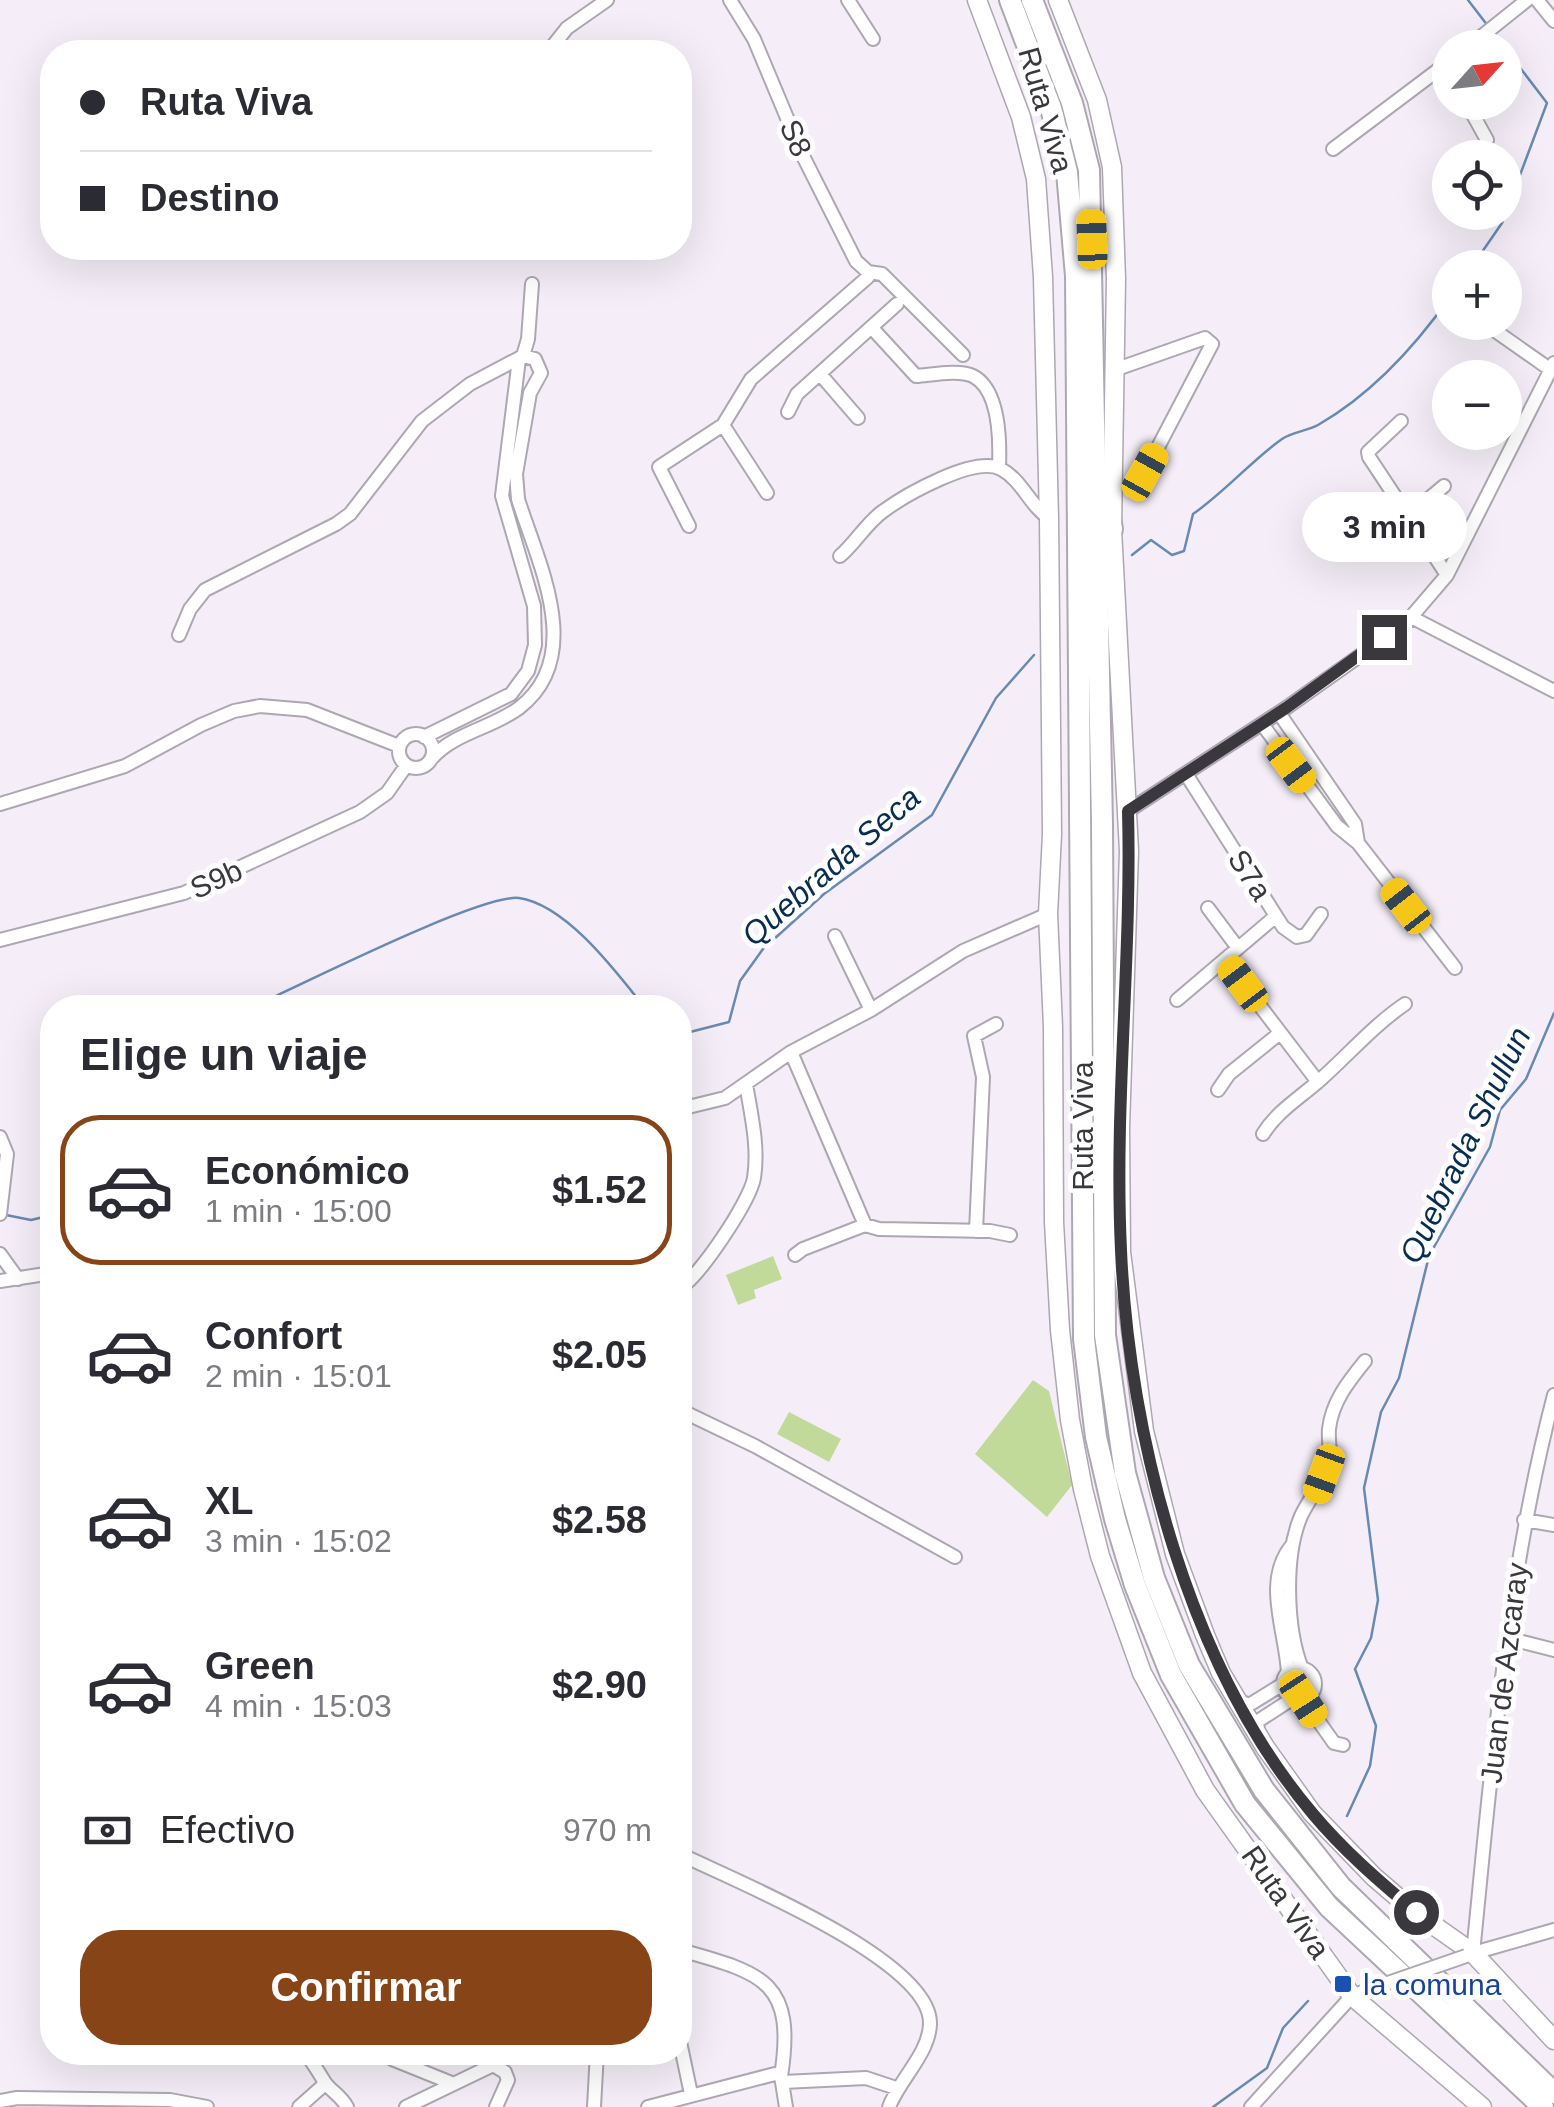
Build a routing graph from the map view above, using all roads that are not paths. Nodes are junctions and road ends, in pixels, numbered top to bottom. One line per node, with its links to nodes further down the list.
1 (607, 0): 13 (street)
2 (730, 0): 18 (street, S8)
3 (848, 0): 12 (street)
4 (977, 0): 38 (main road, Ruta Viva)
5 (1010, 0): 129 (highway, Ruta Viva)
6 (1032, 0): 32 (highway, Ruta Viva)
7 (1058, 0): 26 (main road, Ruta Viva)
8 (1527, 0): 11 (street)
9 (1537, 0): 10 (street)
10 (1554, 20)
11 (1490, 30)
12 (873, 39)
13 (558, 40)
14 (1432, 78): 17 (street)
15 (1475, 120): 16 (street)
16 (1486, 140)
17 (1332, 149)
18 (868, 272): 23 (street, S8); 31 (street)
19 (532, 284): 24 (street)
20 (897, 304): 21 (street)
21 (872, 328): 27 (street); 33 (street)
22 (1511, 340): 25 (street)
23 (964, 355)
24 (521, 358): 44 (street); 48 (street); 50 (street)
25 (1553, 367): 42 (street)
26 (1114, 370): 34 (street); 40 (main road, Ruta Viva)
27 (820, 374): 28 (street); 29 (street)
28 (788, 412)
29 (858, 418)
30 (1401, 421): 37 (street)
31 (723, 425): 36 (street); 39 (street)
32 (1096, 444): 40 (highway); 115 (highway, Ruta Viva)
33 (999, 467): 38 (street); 41 (street)
34 (1145, 472)
35 (1444, 486): 37 (street)
36 (767, 493)
37 (1407, 517): 42 (street)
38 (1050, 518): 57 (main road, Ruta Viva)
39 (689, 526)
40 (1112, 529): 54 (main road, Ruta Viva)
41 (840, 556)
42 (1447, 575): 43 (street)
43 (1411, 617): 45 (street); 46 (street)
44 (179, 635)
45 (1554, 691)
46 (1279, 713): 47 (street); 55 (street)
47 (1262, 724): 52 (street); 55 (street)
48 (424, 736): 49 (street); 50 (street)
49 (400, 746): 51 (street); 53 (street)
50 (432, 758): 51 (street)
51 (406, 766): 61 (street, S9b)
52 (1186, 774): 54 (street); 59 (street, S7a)
53 (0, 804)
54 (1128, 811): 98 (main road, Ruta Viva)
55 (1358, 843): 64 (street)
56 (1208, 908): 62 (street)
57 (1048, 914): 67 (street); 105 (main road, Ruta Viva)
58 (1321, 914): 59 (street)
59 (1276, 916): 62 (street, S7a)
60 (835, 936): 67 (street)
61 (0, 940)
62 (1238, 948): 63 (street, S7a)
63 (1224, 960): 65 (street, S7a); 69 (street)
64 (1455, 968)
65 (1178, 1000)
66 (1405, 1004): 71 (street)
67 (871, 1010): 70 (street)
68 (996, 1024): 80 (street)
69 (1280, 1033): 71 (street); 73 (street)
70 (791, 1052): 72 (street); 79 (street)
71 (1318, 1082): 75 (street)
72 (746, 1084): 74 (street); 86 (street)
73 (1218, 1090)
74 (692, 1106)
75 (1263, 1134)
76 (0, 1137): 77 (street)
77 (4, 1172): 78 (street)
78 (0, 1214)
79 (865, 1225): 80 (street); 83 (street)
80 (976, 1231): 81 (street)
81 (1010, 1235)
82 (0, 1254): 85 (street)
83 (795, 1255)
84 (40, 1275): 85 (street)
85 (18, 1279): 87 (street)
86 (692, 1280)
87 (0, 1281)
88 (1365, 1362): 96 (street)
89 (1554, 1395): 91 (street, Juan de Azcaray)
90 (692, 1416): 93 (street)
91 (1524, 1520): 92 (street); 94 (street, Juan de Azcaray)
92 (1554, 1524)
93 (955, 1557)
94 (1507, 1638): 95 (street); 104 (street, Juan de Azcaray)
95 (1554, 1650)
96 (1291, 1675): 97 (street); 97 (street); 98 (street)
97 (1298, 1699): 99 (street); 100 (street)
98 (1237, 1700): 99 (main road, Ruta Viva)
99 (1257, 1733): 104 (main road, Ruta Viva)
100 (1343, 1746)
101 (692, 1860): 114 (street)
102 (1554, 1930): 104 (street)
103 (692, 1953): 111 (street)
104 (1469, 1954): 105 (street, bridge); 106 (main road, Ruta Viva)
105 (1357, 1994): 127 (street); 128 (main road, Ruta Viva)
106 (1554, 2040)
107 (316, 2065): 112 (street)
108 (407, 2065): 113 (street)
109 (596, 2065): 123 (street)
110 (685, 2065): 116 (street)
111 (782, 2079): 114 (street); 116 (street); 125 (street)
112 (325, 2084): 119 (street); 120 (street)
113 (454, 2084): 121 (street); 122 (street)
114 (896, 2088): 126 (street)
115 (1554, 2093)
116 (691, 2094): 124 (street)
117 (0, 2101): 118 (street)
118 (207, 2107)
119 (299, 2107)
120 (346, 2107)
121 (406, 2107)
122 (496, 2107)
123 (594, 2107)
124 (648, 2107)
125 (786, 2107)
126 (889, 2107)
127 (1250, 2107)
128 (1482, 2107)
129 (1544, 2107)

